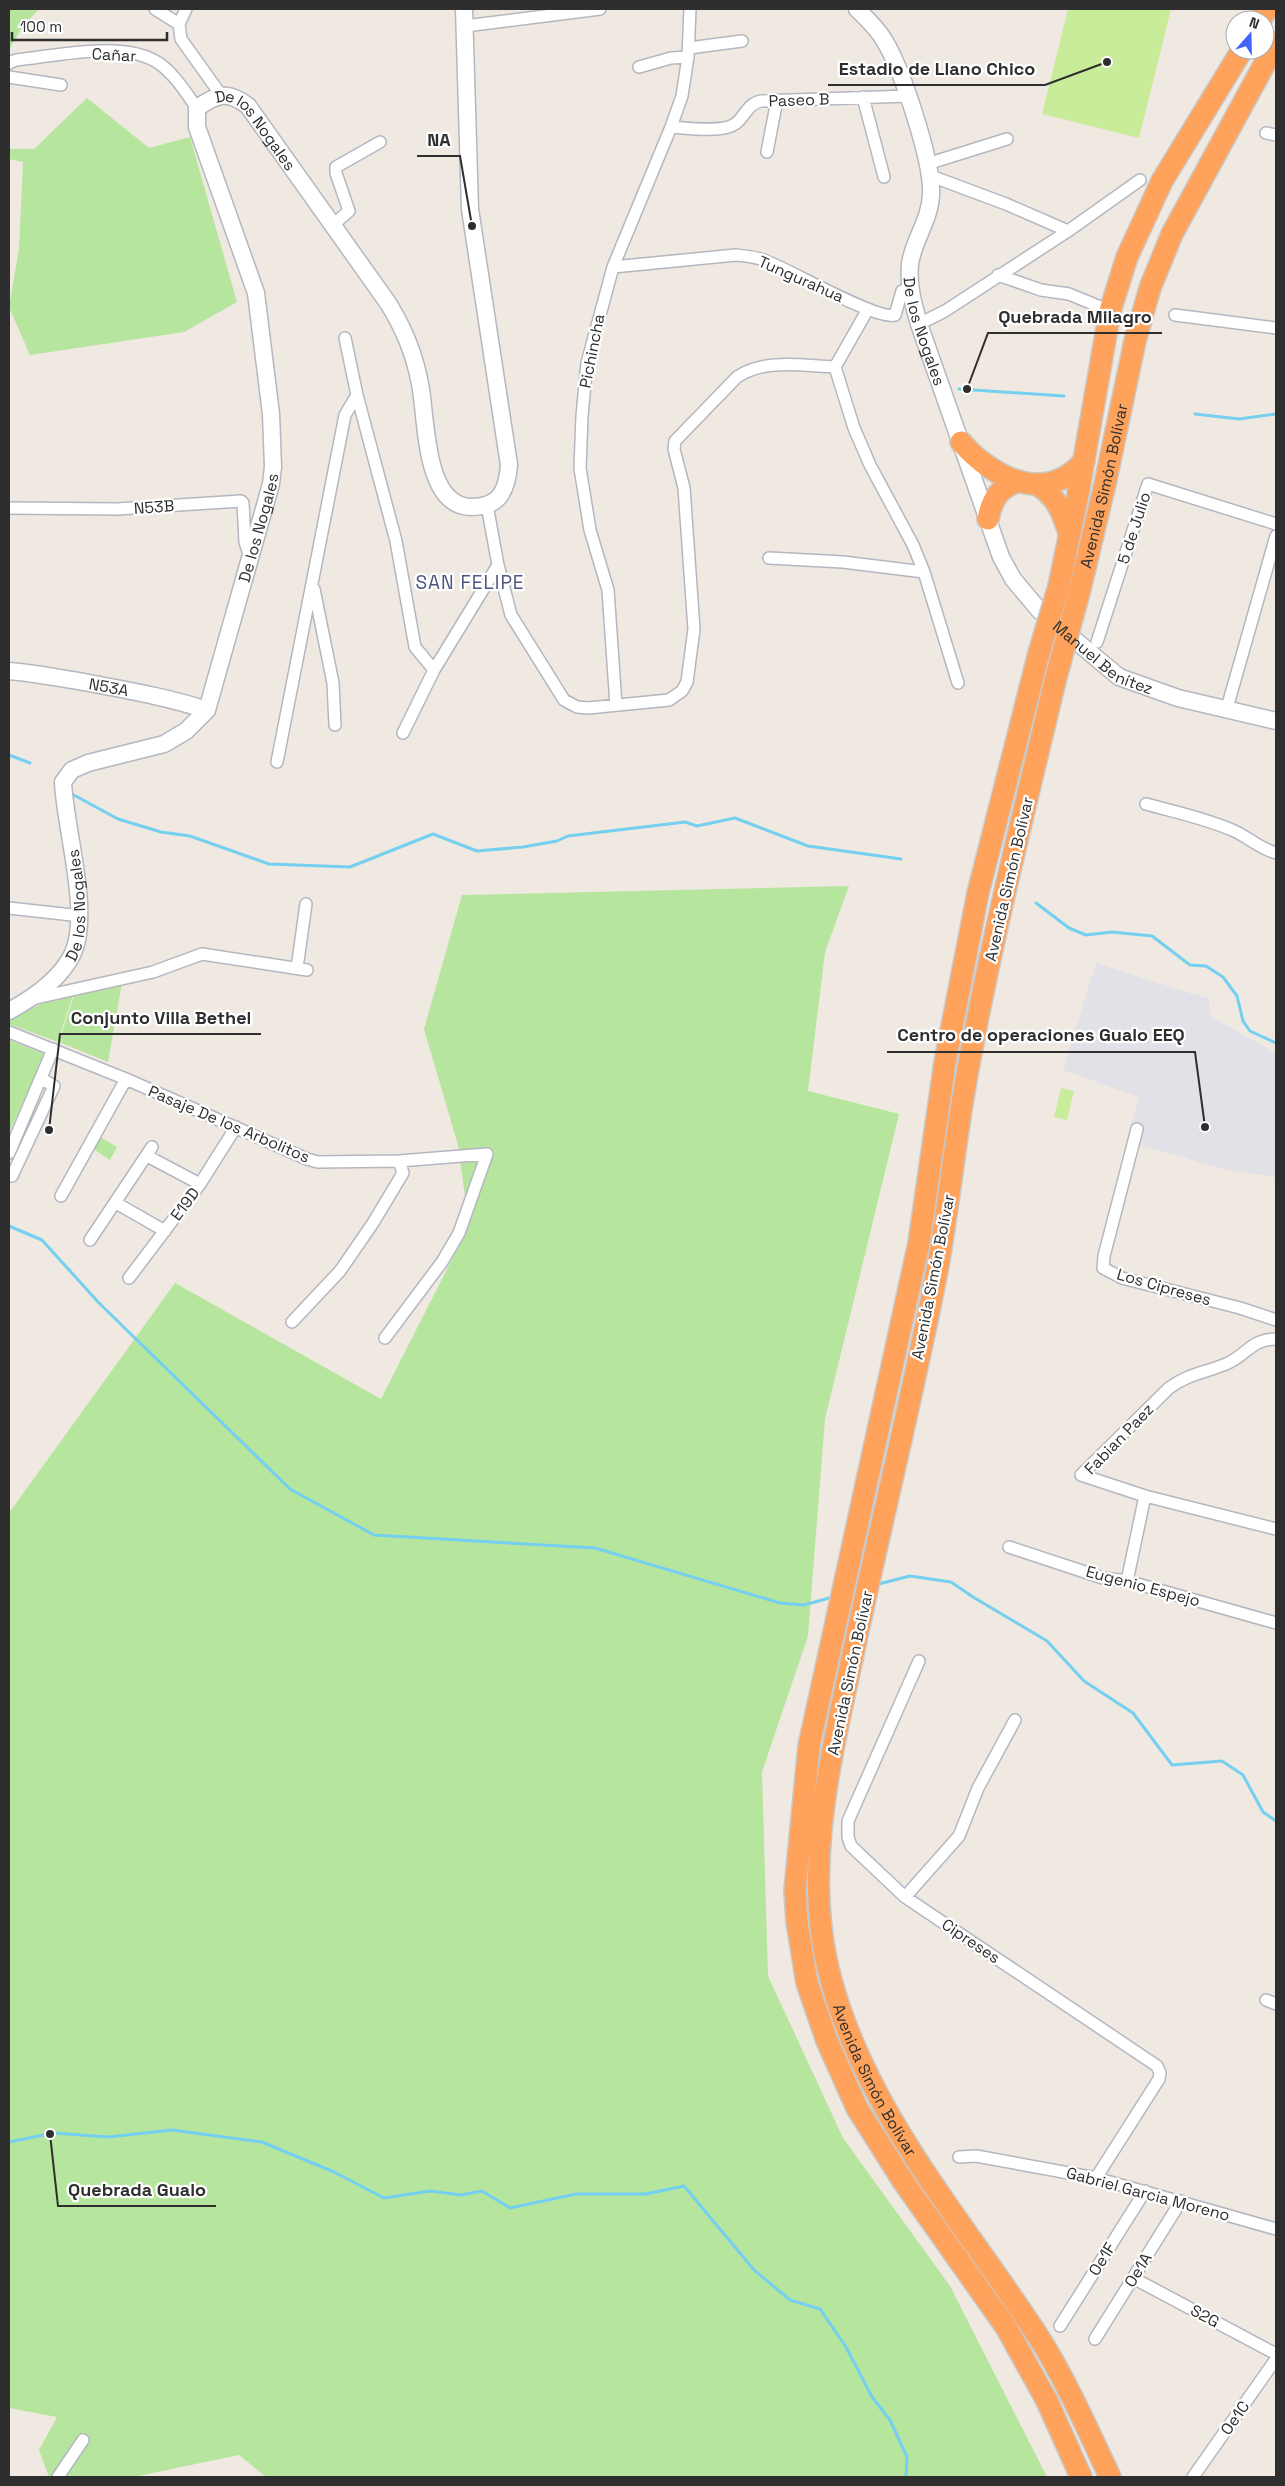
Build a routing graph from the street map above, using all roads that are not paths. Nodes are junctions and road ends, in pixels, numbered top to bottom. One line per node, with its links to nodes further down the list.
1 (155, 9): 7 (street)
2 (186, 9): 7 (street)
3 (464, 9): 8 (street)
4 (600, 9): 8 (street)
5 (690, 9): 11 (street, Pichincha)
6 (857, 9): 18 (street, De los Nogales)
7 (179, 24): 17 (street)
8 (464, 26): 45 (street)
9 (742, 41): 11 (street)
10 (1276, 44): 114 (highway, Avenida Simón Bolívar, bridge)
11 (688, 52): 14 (street); 22 (street, Pichincha)
12 (1236, 60): 35 (highway, Avenida Simón Bolívar)
13 (9, 63): 21 (street, Cañar)
14 (639, 67)
15 (9, 77): 16 (street)
16 (61, 85)
17 (221, 95): 21 (street, De los Nogales); 29 (street, De los Nogales)
18 (908, 96): 19 (street, Paseo B); 26 (street, De los Nogales)
19 (863, 97): 20 (street, Paseo B); 27 (street)
20 (777, 100): 22 (street, Paseo B); 25 (street)
21 (198, 108): 51 (street, De los Nogales)
22 (672, 127): 31 (street, Pichincha)
23 (1007, 139): 26 (street)
24 (380, 142): 29 (street)
25 (767, 152)
26 (929, 170): 30 (street); 33 (street, De los Nogales)
27 (884, 177)
28 (1140, 180): 30 (street)
29 (334, 224): 45 (street, De los Nogales)
30 (1068, 231): 32 (street)
31 (613, 266): 34 (street, Tungurahua); 60 (street, Pichincha)
32 (998, 275): 35 (street); 37 (street)
33 (909, 289): 34 (street, Tungurahua); 37 (street, De los Nogales)
34 (868, 309): 40 (street)
35 (1110, 311): 43 (highway, Avenida Simón Bolívar)
36 (1175, 315): 38 (street)
37 (919, 324): 42 (street, De los Nogales)
38 (1276, 328)
39 (345, 338): 41 (street)
40 (835, 367): 54 (street); 60 (street)
41 (357, 395): 55 (street); 57 (street)
42 (962, 442): 44 (highway); 47 (street, De los Nogales)
43 (1084, 461): 44 (highway); 49 (highway, Avenida Simón Bolívar)
44 (1027, 482): 47 (highway); 49 (highway)
45 (487, 505): 53 (street)
46 (9, 508): 51 (street, N53B)
47 (988, 519): 61 (street, Manuel Benítez)
48 (1276, 524): 56 (street, 5 de Julio)
49 (1070, 536): 113 (highway, Avenida Simón Bolívar, bridge)
50 (1276, 536): 61 (street)
51 (250, 557): 62 (street, De los Nogales)
52 (769, 558): 54 (street)
53 (498, 565): 57 (street); 60 (street)
54 (924, 572): 59 (street)
55 (312, 582): 64 (street); 66 (street)
56 (1097, 642)
57 (434, 670): 65 (street)
58 (9, 671): 62 (street, N53A)
59 (958, 683)
60 (616, 705)
61 (1228, 708): 63 (street, Manuel Benítez)
62 (207, 710): 71 (street, De los Nogales)
63 (1276, 721)
64 (336, 725)
65 (404, 733)
66 (277, 762)
67 (1146, 804): 68 (street)
68 (1276, 853)
69 (306, 904): 72 (street)
70 (9, 908): 71 (street)
71 (81, 916): 72 (street, De los Nogales)
72 (32, 999): 73 (street, De los Nogales)
73 (9, 1011)
74 (9, 1032): 75 (street, Pasaje De los Arbolitos)
75 (54, 1050): 76 (street); 77 (street, Pasaje De los Arbolitos)
76 (42, 1079): 80 (street); 82 (street)
77 (126, 1079): 78 (street, Pasaje De los Arbolitos); 84 (street)
78 (236, 1127): 81 (street, Pasaje De los Arbolitos); 83 (street, E19D)
79 (1136, 1129): 89 (street, Los Cipreses)
80 (9, 1153)
81 (399, 1160): 90 (street); 91 (street, Pasaje De los Arbolitos)
82 (12, 1176)
83 (200, 1184): 85 (street); 86 (street, E19D)
84 (61, 1196)
85 (116, 1203): 86 (street); 87 (street)
86 (165, 1231): 88 (street, E19D)
87 (90, 1240)
88 (129, 1278)
89 (1276, 1320)
90 (292, 1322)
91 (386, 1338)
92 (1276, 1338): 93 (street, Fabian Paez)
93 (1145, 1496): 94 (street, Fabian Paez); 96 (street)
94 (1276, 1529)
95 (1009, 1547): 96 (street, Eugenio Espejo)
96 (1127, 1581): 97 (street, Eugenio Espejo)
97 (1276, 1623)
98 (919, 1661): 100 (street, Cipreses)
99 (1014, 1720): 100 (street)
100 (905, 1897): 102 (street, Cipreses)
101 (959, 2157): 102 (street, Gabriel Garcia Moreno)
102 (1096, 2178): 103 (street, Gabriel Garcia Moreno)
103 (1145, 2192): 104 (street, Gabriel Garcia Moreno); 107 (street, Oe1F)
104 (1181, 2201): 105 (street, Gabriel Garcia Moreno); 106 (street, Oe1A)
105 (1276, 2229)
106 (1133, 2278): 108 (street, Oe1A); 109 (street, S2G)
107 (1060, 2326)
108 (1094, 2340)
109 (1276, 2354)
110 (1276, 2359): 115 (street, Oe1C)
111 (83, 2440): 112 (street)
112 (58, 2477)
113 (1081, 2477)
114 (1110, 2477)
115 (1193, 2477)

